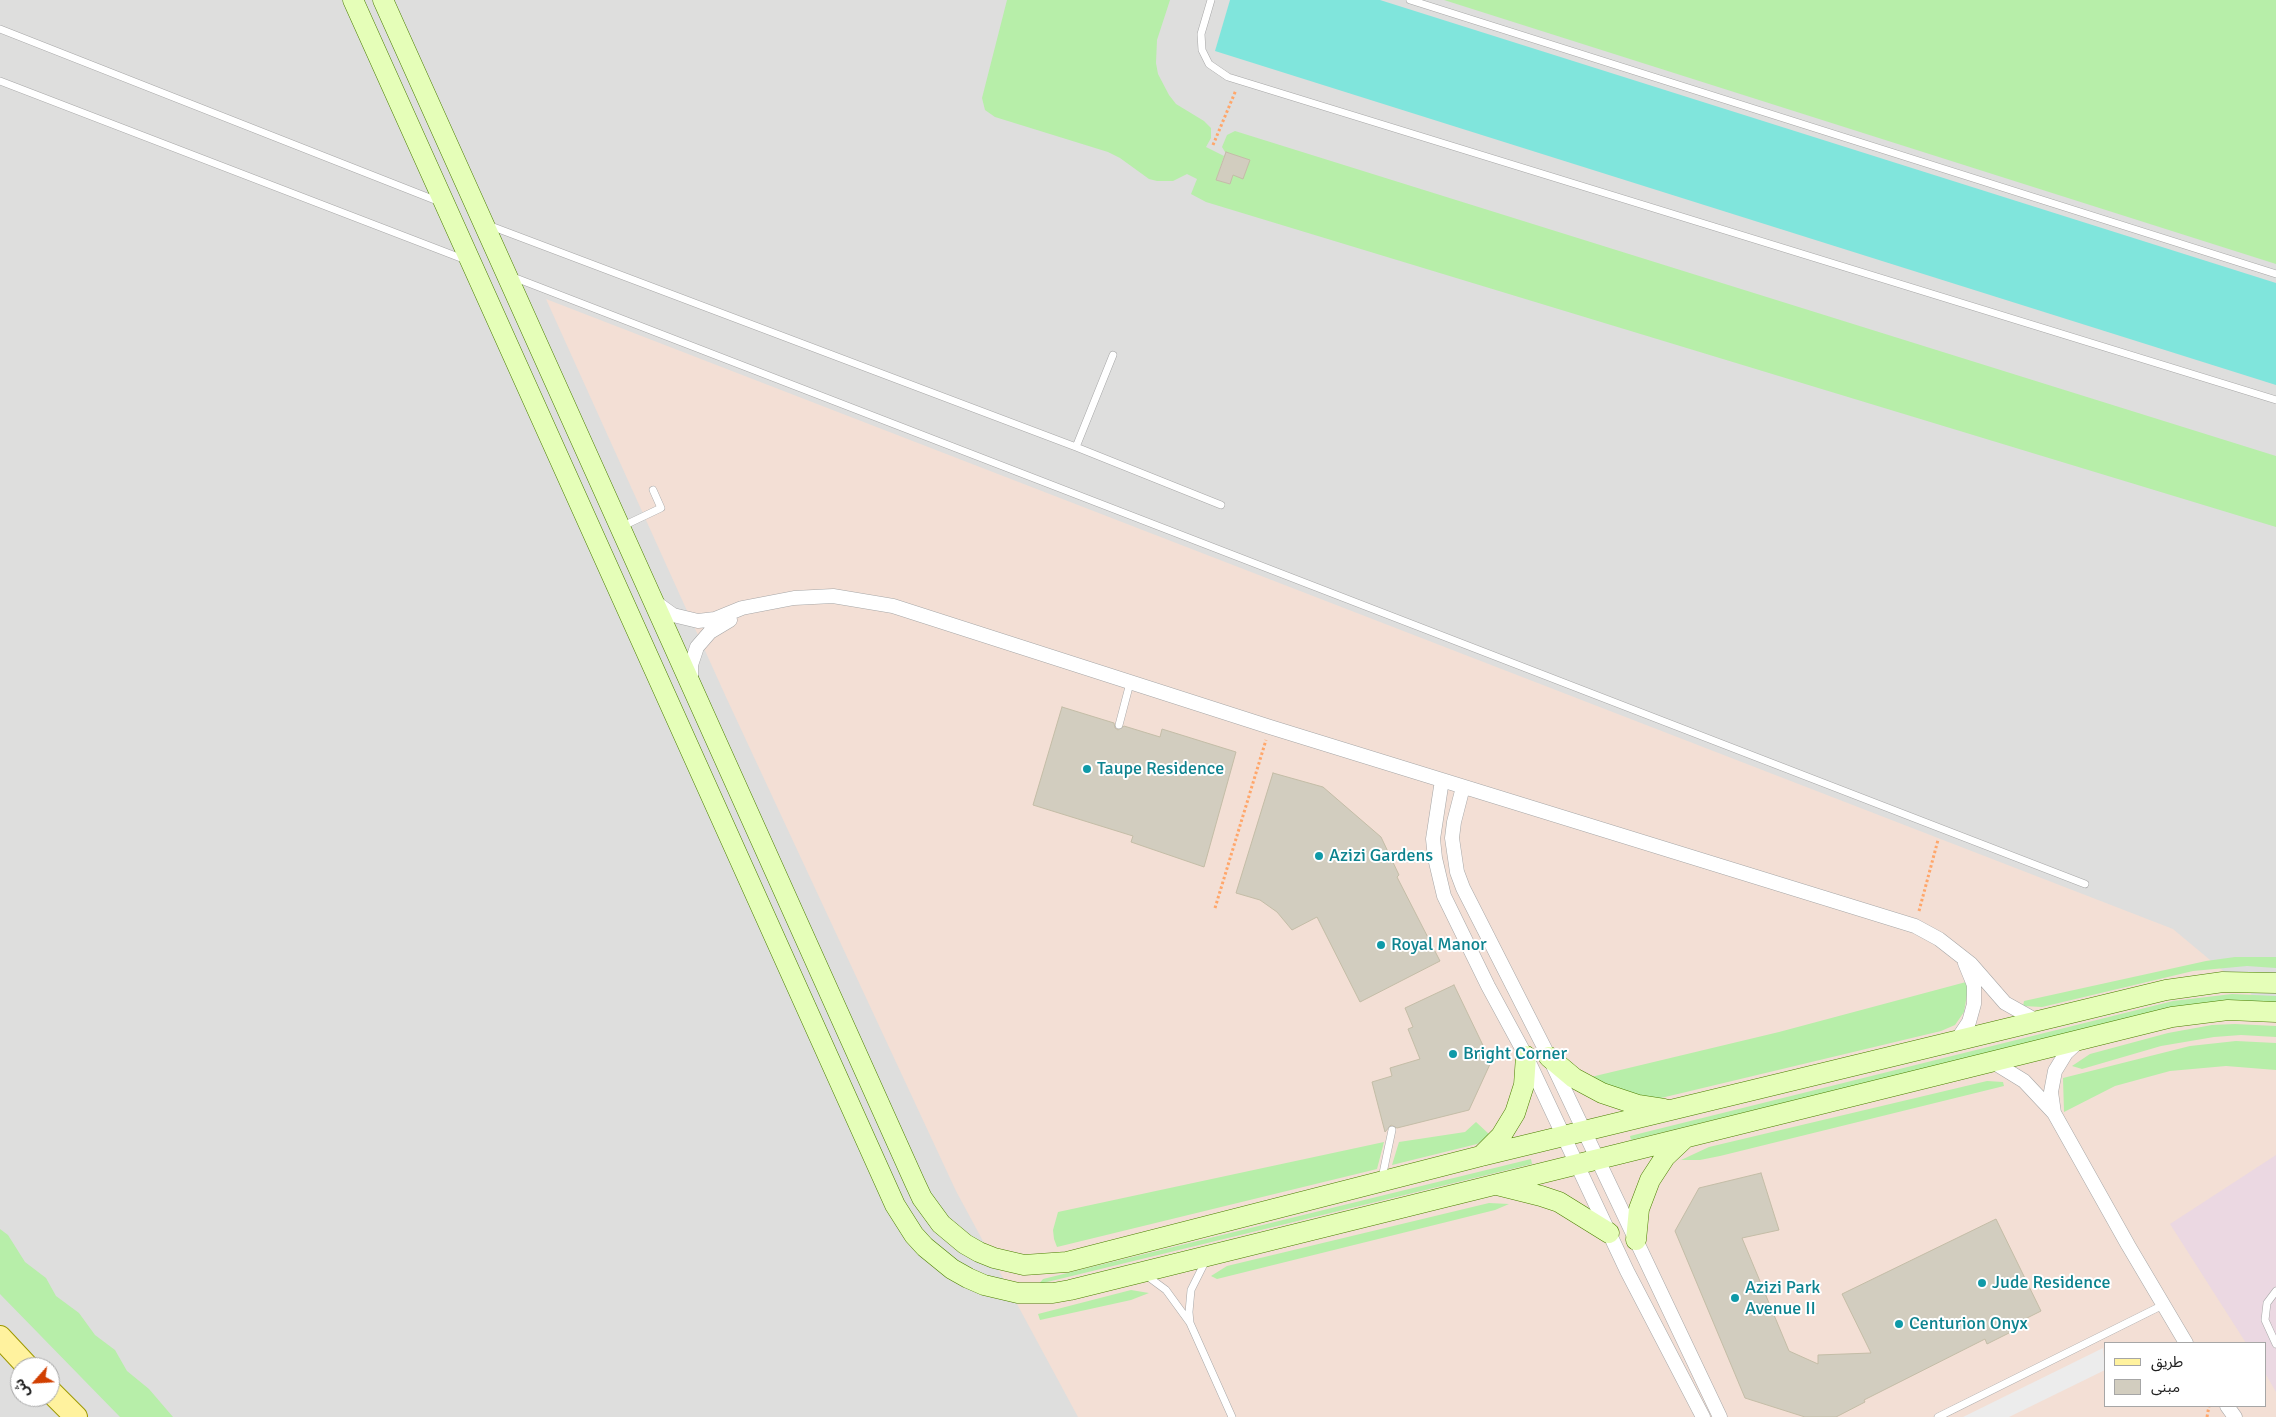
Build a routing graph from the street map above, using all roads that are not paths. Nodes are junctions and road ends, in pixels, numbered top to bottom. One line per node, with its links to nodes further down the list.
1 (353, 0): 7 (street)
2 (383, 0): 8 (street)
3 (1211, 0): 13 (lane)
4 (1410, 0): 10 (lane)
5 (0, 29): 7 (lane)
6 (0, 81): 9 (lane)
7 (445, 204): 9 (street)
8 (483, 223): 11 (street); 14 (lane)
9 (471, 262): 26 (street)
10 (2276, 274)
11 (506, 275): 17 (street); 27 (lane)
12 (1113, 355): 14 (lane)
13 (2276, 400)
14 (1076, 447): 16 (lane)
15 (653, 490): 17 (lane)
16 (1221, 505)
17 (620, 527): 18 (street)
18 (652, 600): 19 (street); 21 (street)
19 (754, 606): 20 (street); 21 (street)
20 (1130, 683): 22 (lane); 23 (street)
21 (691, 684): 25 (street)
22 (1119, 725)
23 (1442, 780): 24 (street); 34 (street)
24 (1463, 787): 28 (street); 35 (street)
25 (765, 849): 26 (street); 51 (street)
26 (740, 860): 53 (street)
27 (2085, 884)
28 (1961, 956): 31 (street); 33 (street)
29 (2276, 983): 31 (street)
30 (2276, 1012): 32 (street)
31 (2039, 1022): 33 (street)
32 (2080, 1040): 36 (street); 38 (street)
33 (1955, 1043): 37 (street)
34 (1526, 1056): 41 (street); 43 (street)
35 (1549, 1058): 37 (street); 40 (street)
36 (1994, 1062): 38 (street); 42 (street)
37 (1676, 1110): 40 (street)
38 (2054, 1112): 55 (street)
39 (1392, 1130): 46 (lane)
40 (1584, 1132): 41 (street); 44 (street)
41 (1565, 1136): 43 (street); 45 (street)
42 (1686, 1138): 44 (street); 49 (street)
43 (1481, 1156): 46 (street)
44 (1598, 1159): 45 (street); 49 (street)
45 (1578, 1164): 47 (street); 48 (street)
46 (1382, 1182): 51 (street)
47 (1493, 1184): 48 (street); 50 (street)
48 (1609, 1233): 65 (street)
49 (1636, 1240): 66 (street)
50 (1213, 1253): 52 (street); 56 (lane)
51 (1009, 1263): 53 (street)
52 (1140, 1272): 53 (street); 56 (lane)
53 (1000, 1290)
54 (2276, 1291): 59 (lane)
55 (2163, 1305): 58 (street); 67 (lane)
56 (1190, 1323): 64 (lane)
57 (0, 1337): 60 (main road)
58 (2185, 1342)
59 (2276, 1344)
60 (19, 1357)
61 (60, 1401): 63 (main road)
62 (2226, 1407): 68 (street)
63 (76, 1417)
64 (1232, 1417)
65 (1703, 1417)
66 (1720, 1417)
67 (1938, 1417)
68 (2235, 1417)

